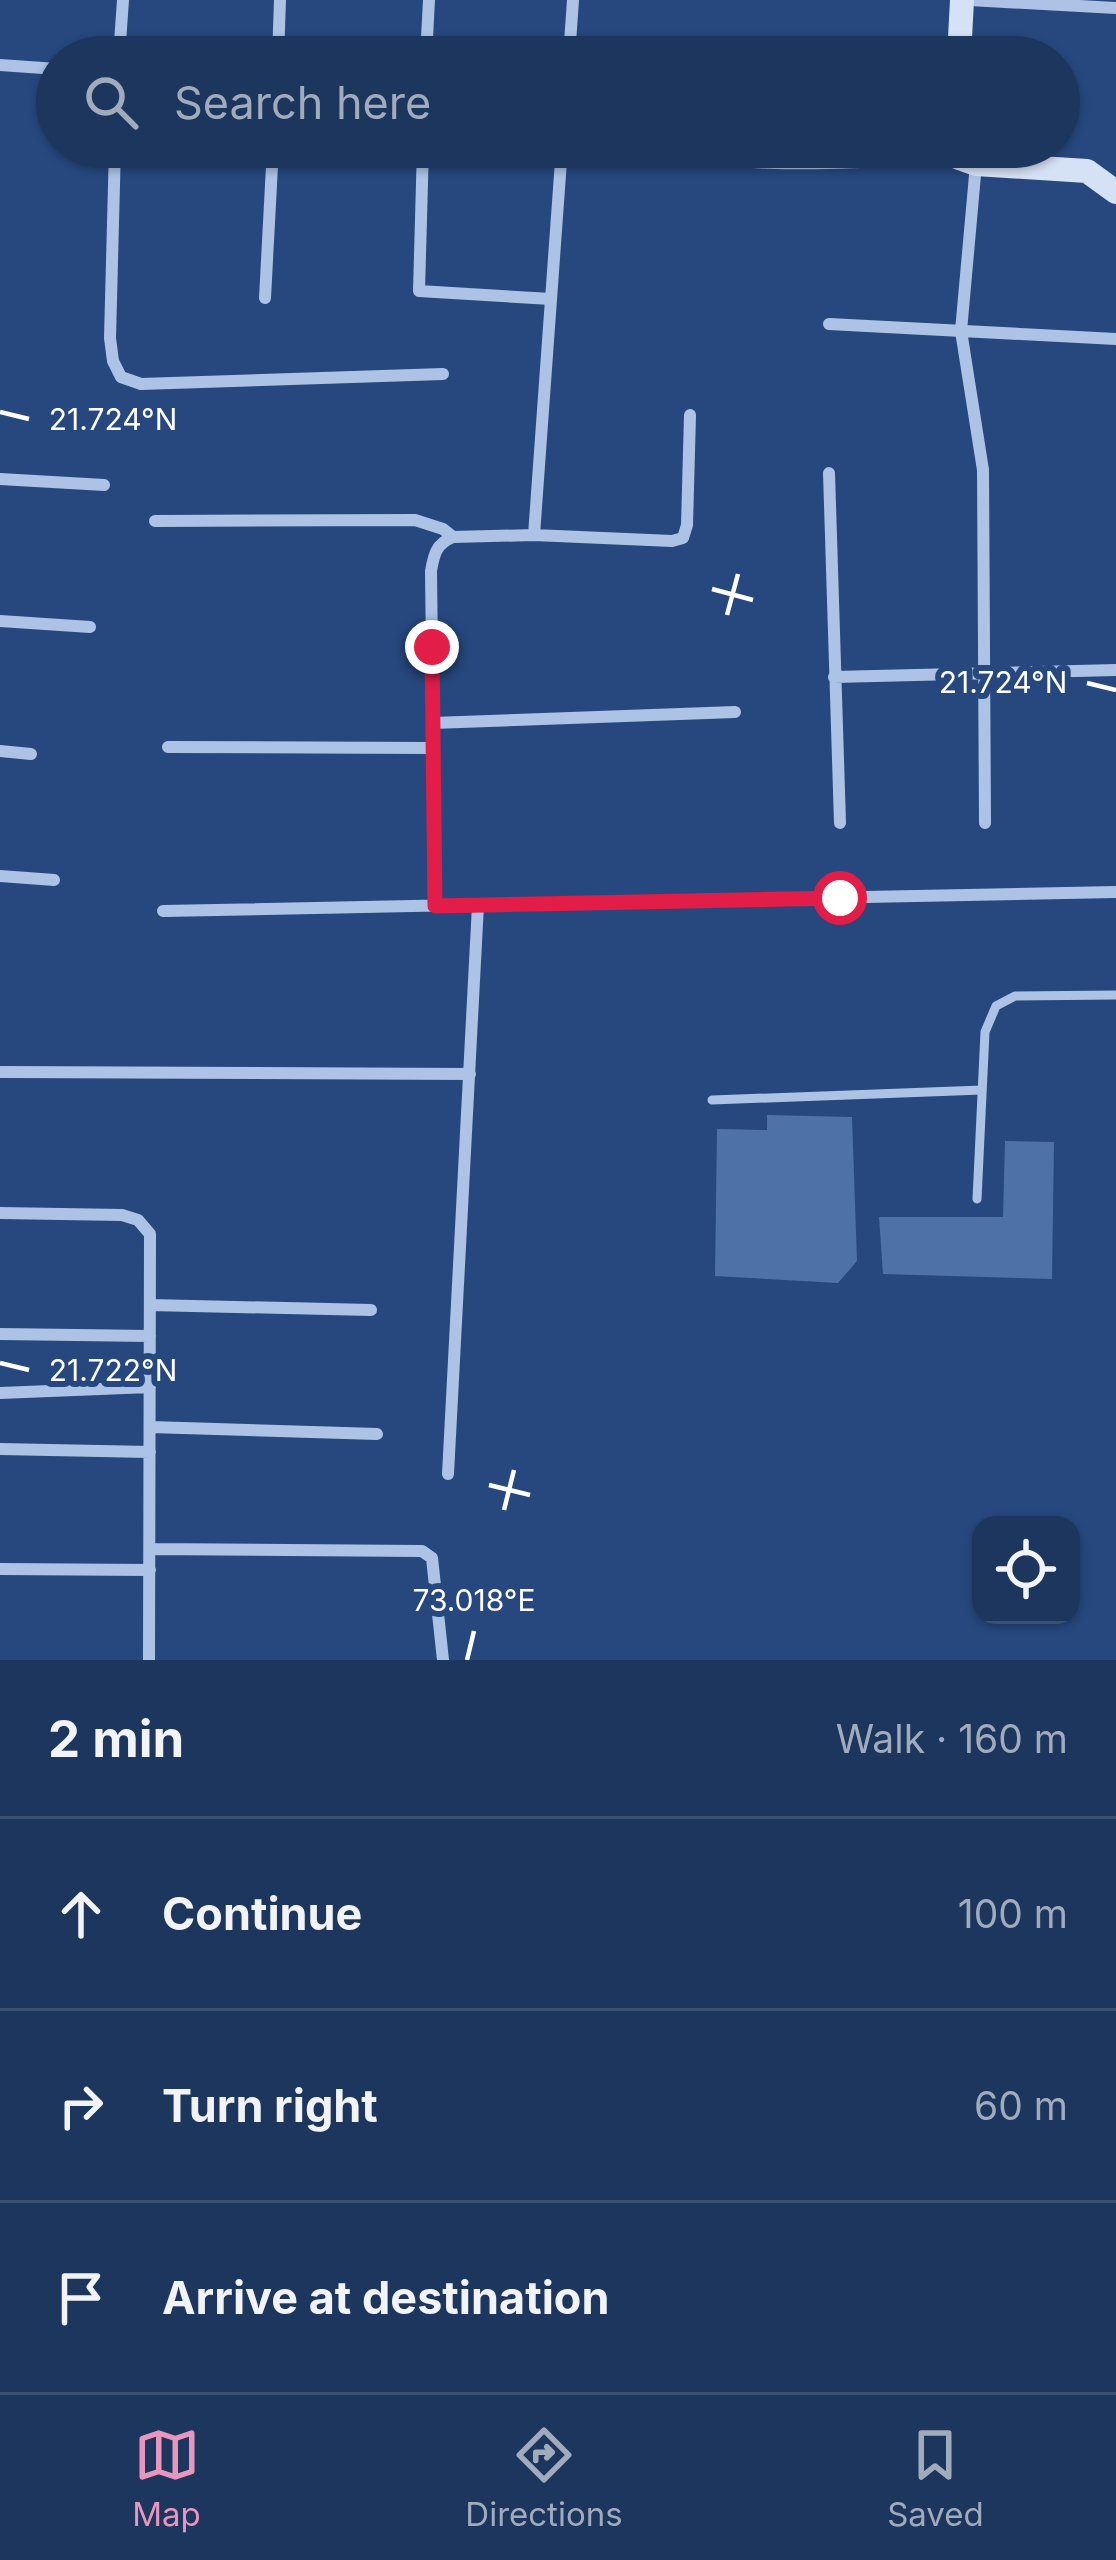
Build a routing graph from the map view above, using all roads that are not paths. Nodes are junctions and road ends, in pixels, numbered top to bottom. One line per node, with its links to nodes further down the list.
1 (123, 0): 7 (street)
2 (280, 0): 8 (street)
3 (429, 0): 9 (street)
4 (573, 0): 10 (street)
5 (966, 0): 6 (street); 11 (main road)
6 (1116, 8)
7 (120, 36)
8 (279, 36)
9 (428, 36)
10 (570, 36)
11 (962, 36)
12 (0, 65): 13 (street)
13 (36, 68)
14 (114, 168): 26 (street)
15 (272, 168): 21 (street)
16 (422, 168): 22 (street)
17 (560, 168): 22 (street)
18 (964, 168): 24 (street)
19 (1061, 168): 20 (main road)
20 (1116, 188)
21 (265, 298)
22 (551, 299): 32 (street)
23 (829, 324): 24 (street)
24 (961, 331): 25 (street); 37 (street)
25 (1116, 339)
26 (443, 374)
27 (690, 415): 32 (street)
28 (829, 473): 38 (street)
29 (0, 479): 30 (street)
30 (104, 485)
31 (155, 521): 33 (street)
32 (534, 535): 33 (street)
33 (453, 537): 40 (street)
34 (0, 621): 35 (street)
35 (90, 627)
36 (1116, 670): 37 (street)
37 (983, 671): 38 (street); 45 (street)
38 (834, 677): 46 (street)
39 (735, 712): 40 (street)
40 (433, 723): 42 (street)
41 (168, 747): 42 (street)
42 (433, 748): 51 (street)
43 (0, 752): 44 (street)
44 (31, 754)
45 (985, 823)
46 (840, 824)
47 (0, 876): 48 (street)
48 (54, 880)
49 (1116, 892): 50 (street)
50 (478, 905): 51 (street); 55 (street)
51 (435, 906): 52 (street)
52 (163, 911)
53 (1116, 995): 56 (lane)
54 (0, 1072): 55 (street)
55 (470, 1074): 70 (street)
56 (982, 1090): 57 (lane); 58 (lane)
57 (712, 1100)
58 (977, 1198)
59 (0, 1213): 60 (street)
60 (150, 1305): 61 (street); 63 (street)
61 (371, 1310)
62 (0, 1334): 63 (street)
63 (150, 1336): 64 (street)
64 (150, 1387): 65 (street); 66 (street)
65 (0, 1393)
66 (150, 1426): 67 (street); 69 (street)
67 (377, 1434)
68 (0, 1449): 69 (street)
69 (150, 1452): 71 (street)
70 (448, 1474)
71 (150, 1549): 73 (street); 75 (street)
72 (0, 1569): 73 (street)
73 (150, 1570): 74 (street)
74 (149, 1660)
75 (443, 1660)

